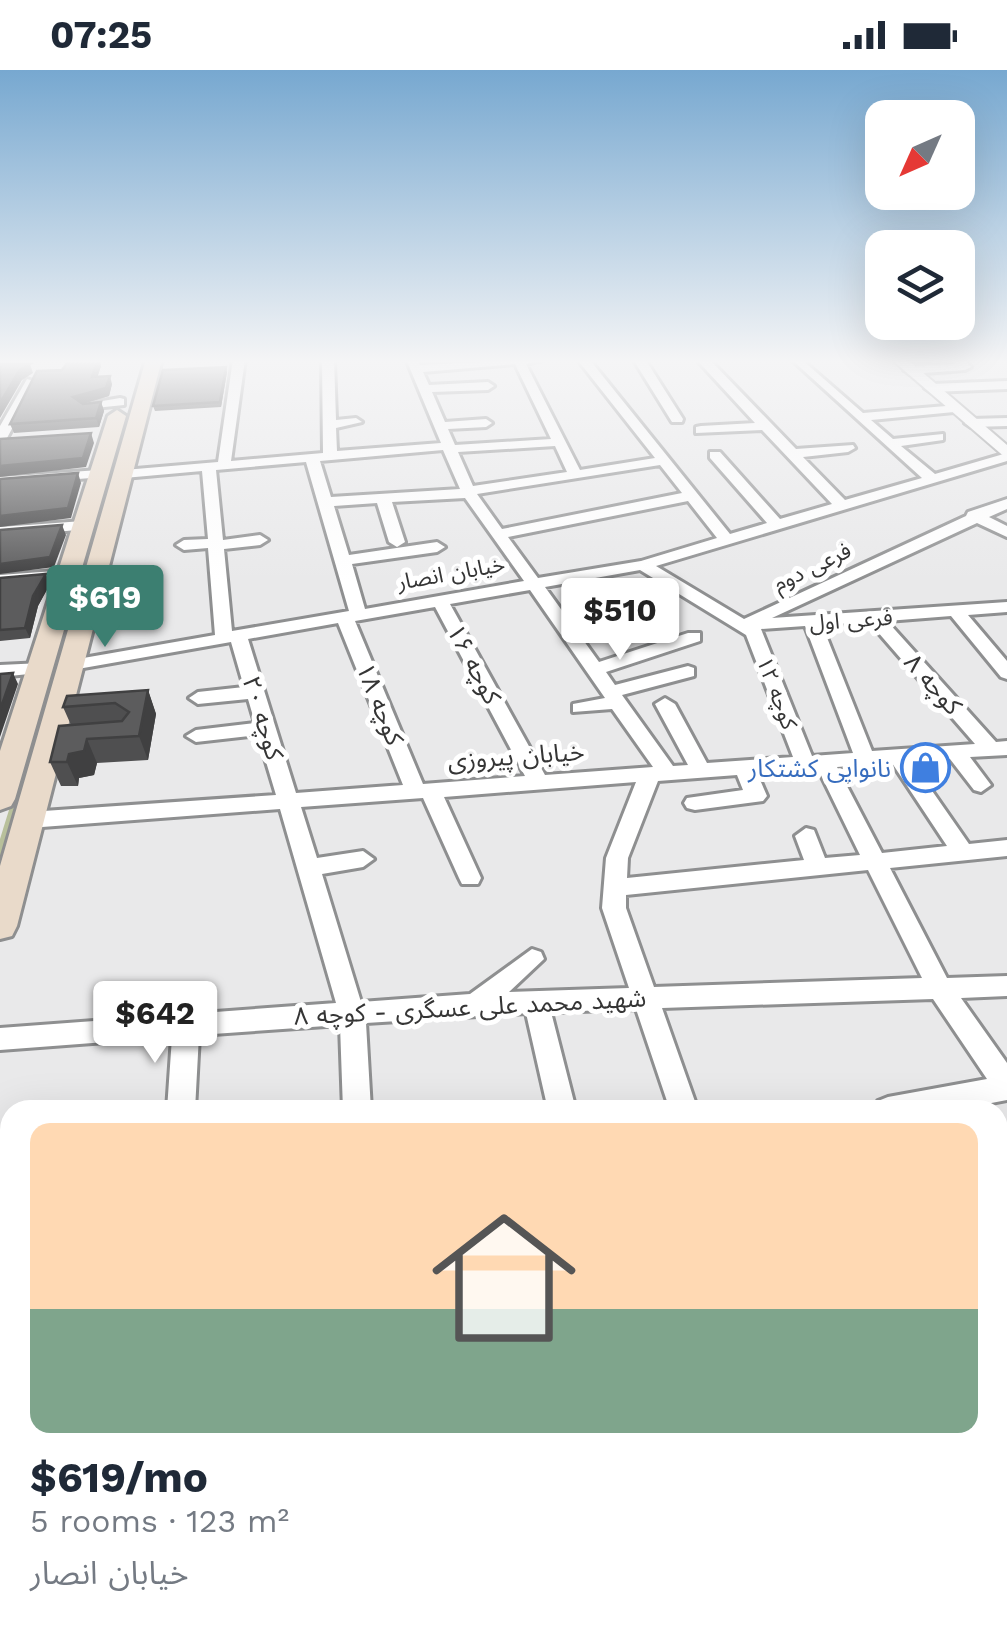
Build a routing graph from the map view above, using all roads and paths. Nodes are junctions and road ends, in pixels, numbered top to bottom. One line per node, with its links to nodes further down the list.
1 (103, 433): 25 (main road)
2 (126, 433): 25 (main road)
3 (225, 433): 24 (street, کوچه ۲۰)
4 (330, 433): 20 (street)
5 (441, 433): 16 (street)
6 (554, 433): 14 (street)
7 (639, 433): 23 (street)
8 (769, 433): 19 (street)
9 (879, 433): 15 (street)
10 (982, 433): 21 (street)
11 (938, 438): 15 (street)
12 (0, 440): 13 (street)
13 (18, 440)
14 (559, 442): 16 (street); 26 (street)
15 (890, 442): 28 (street)
16 (448, 448): 20 (street); 30 (street)
17 (848, 448): 19 (street)
18 (715, 454): 37 (street)
19 (790, 454): 35 (street)
20 (330, 456): 22 (street)
21 (1007, 456): 28 (street, خیابان انصار)
22 (312, 458): 24 (street); 33 (street, کوچه ۱۸)
23 (662, 460): 26 (street); 31 (street)
24 (217, 466): 25 (street); 47 (street, کوچه ۲۰)
25 (111, 474): 29 (street); 38 (main road); 66 (main road)
26 (575, 474): 30 (street)
27 (380, 479): 32 (street)
28 (932, 479): 35 (street, خیابان انصار)
29 (0, 482)
30 (469, 492): 32 (street); 41 (street)
31 (690, 496): 41 (street); 44 (street)
32 (386, 498): 33 (street); 45 (street)
33 (325, 502): 50 (street, کوچه ۱۸)
34 (1007, 503): 36 (street, فرعی دوم)
35 (842, 506): 37 (street, خیابان انصار)
36 (973, 516): 40 (street); 63 (street, فرعی دوم)
37 (777, 525): 42 (street, خیابان انصار)
38 (84, 526): 39 (street); 52 (main road)
39 (0, 532)
40 (1007, 532)
41 (498, 534): 54 (street)
42 (746, 534): 44 (street, خیابان انصار); 49 (street)
43 (260, 540): 47 (street)
44 (727, 540): 51 (street, خیابان انصار)
45 (398, 542)
46 (184, 544): 47 (street)
47 (216, 544): 64 (street, کوچه ۲۰)
48 (437, 547): 50 (street)
49 (772, 548)
50 (342, 561): 60 (street, کوچه ۱۸)
51 (643, 565): 54 (street, خیابان انصار); 57 (street, کوچه ۱۲)
52 (68, 575): 53 (street); 67 (main road)
53 (0, 580)
54 (532, 582): 56 (street, خیابان انصار); 68 (street)
55 (722, 591): 57 (street)
56 (439, 598): 60 (street, خیابان انصار); 87 (street, کوچه ۱۶)
57 (704, 601): 63 (street, کوچه ۱۲)
58 (1007, 607): 59 (street, فرعی اول)
59 (957, 612): 61 (street, فرعی اول); 71 (street)
60 (350, 614): 64 (street, خیابان انصار); 89 (street, کوچه ۱۸)
61 (876, 618): 62 (street, فرعی اول); 79 (street, کوچه ۸)
62 (813, 624): 63 (street, فرعی اول); 82 (street)
63 (744, 625): 83 (street, کوچه ۱۲)
64 (231, 636): 66 (street, خیابان انصار); 72 (street, کوچه ۲۰)
65 (694, 638): 68 (street)
66 (72, 665): 93 (main road)
67 (42, 668): 69 (street); 90 (main road)
68 (594, 669): 73 (street)
69 (0, 671)
70 (688, 672): 73 (street)
71 (1007, 673)
72 (255, 692): 74 (street); 77 (street, کوچه ۲۰)
73 (614, 697): 76 (street); 86 (street)
74 (198, 698)
75 (665, 704): 85 (street)
76 (580, 708)
77 (266, 728): 78 (street); 91 (street, کوچه ۲۰)
78 (196, 736)
79 (999, 748): 80 (street, خیابان پیروزی)
80 (955, 752): 81 (street, خیابان پیروزی); 88 (street)
81 (898, 756): 82 (street, خیابان پیروزی); 96 (street)
82 (865, 758): 83 (street, خیابان پیروزی)
83 (814, 762): 84 (street, خیابان پیروزی); 98 (street, کوچه ۱۲)
84 (744, 767): 85 (street, خیابان پیروزی); 92 (street)
85 (701, 770): 86 (street, خیابان پیروزی)
86 (659, 773): 87 (street, خیابان پیروزی); 102 (street)
87 (538, 782): 89 (street, خیابان پیروزی)
88 (981, 785)
89 (423, 791): 91 (street, خیابان پیروزی); 101 (street, کوچه ۱۸)
90 (0, 799)
91 (288, 801): 93 (street, خیابان پیروزی); 100 (street, کوچه ۲۰)
92 (695, 802)
93 (29, 820): 103 (main road)
94 (806, 836): 99 (street)
95 (1007, 848): 96 (street)
96 (963, 853): 98 (street)
97 (363, 859): 100 (street)
98 (876, 863): 99 (street); 106 (street)
99 (818, 869): 102 (street)
100 (312, 878): 110 (street, کوچه ۲۰)
101 (470, 878)
102 (615, 888): 107 (street)
103 (0, 926)
104 (532, 959): 109 (street)
105 (1007, 986): 106 (street, شهید محمد علی عسگری - کوچه ۸)
106 (940, 988): 107 (street, شهید محمد علی عسگری - کوچه ۸); 113 (street)
107 (642, 996): 108 (street, شهید محمد علی عسگری - کوچه ۸); 117 (street)
108 (536, 1003): 109 (street, شهید محمد علی عسگری - کوچه ۸); 116 (street)
109 (476, 1004): 110 (street, شهید محمد علی عسگری - کوچه ۸)
110 (352, 1013): 111 (street, شهید محمد علی عسگری - کوچه ۸); 115 (street, کوچه ۲۰)
111 (186, 1025): 112 (street, شهید محمد علی عسگری - کوچه ۸); 114 (street)
112 (0, 1039)
113 (1007, 1086): 118 (street)
114 (182, 1100)
115 (356, 1100)
116 (560, 1100)
117 (680, 1100)
118 (938, 1100)

